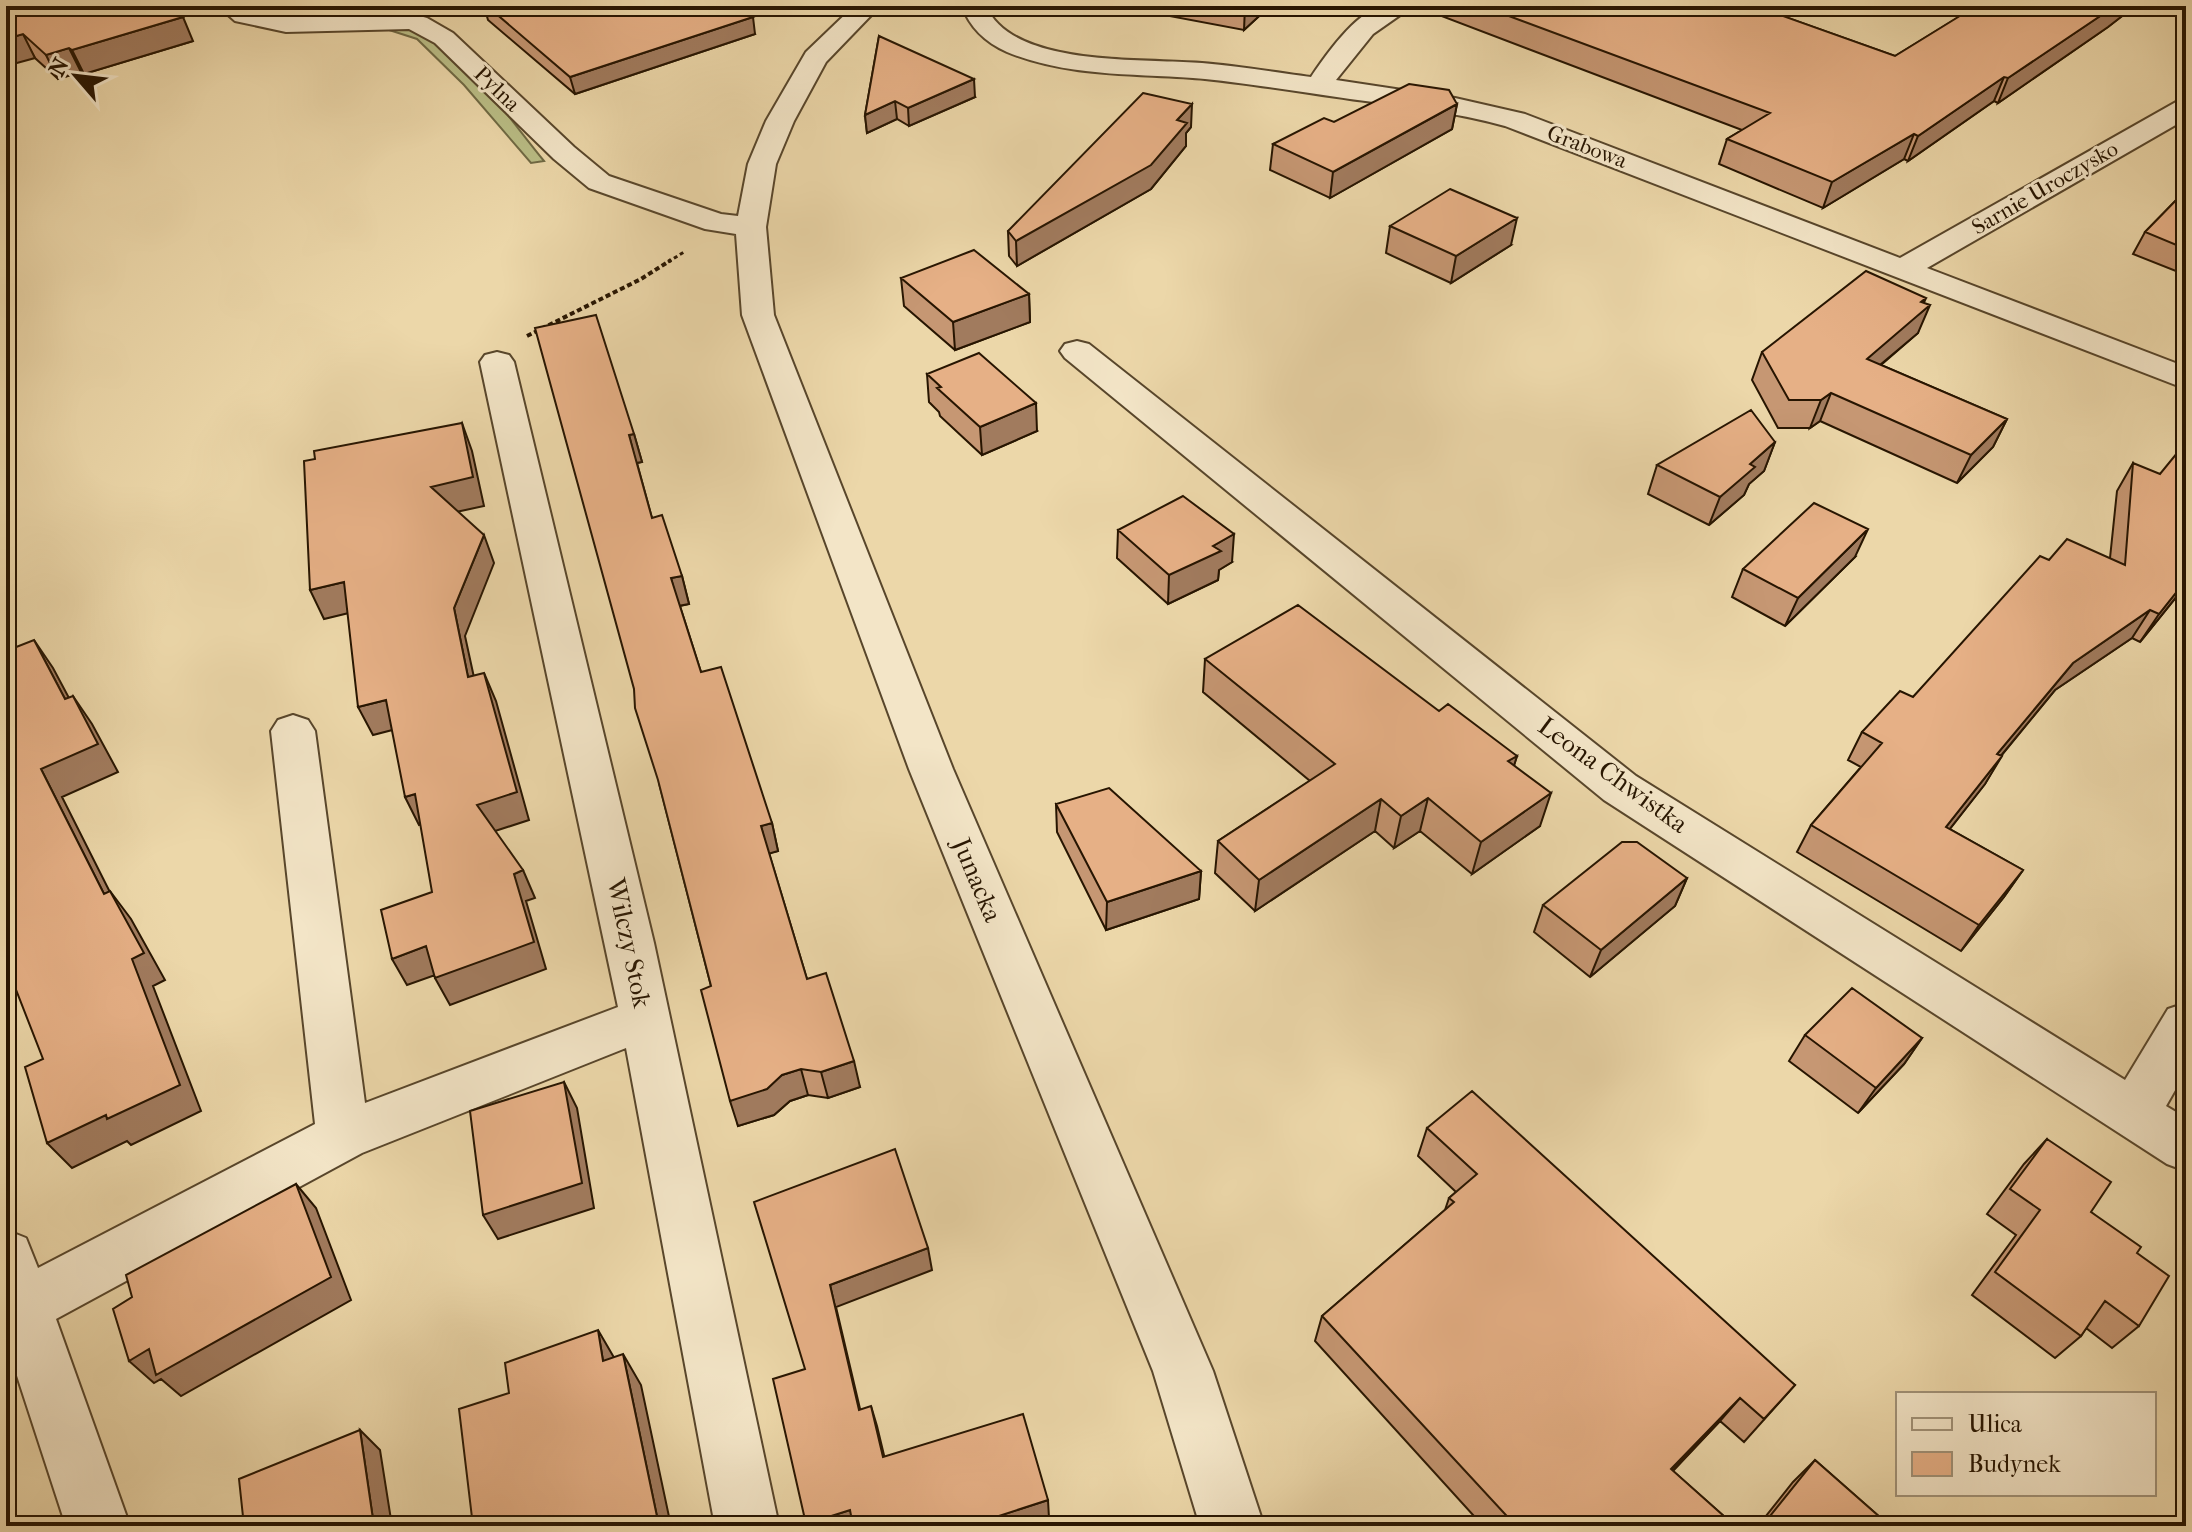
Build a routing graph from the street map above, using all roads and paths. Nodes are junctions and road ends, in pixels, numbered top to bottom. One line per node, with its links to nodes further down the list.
1 (230, 6): 7 (street, Pylna)
2 (868, 6): 7 (street, Junacka)
3 (974, 6): 5 (street, Grabowa)
4 (1401, 6): 5 (street)
5 (1319, 86): 9 (street, Grabowa)
6 (2186, 108): 9 (street, Sarnie Uroczysko)
7 (751, 227): 22 (street, Junacka)
8 (692, 247): 11 (path)
9 (1904, 268): 12 (street, Grabowa)
10 (1077, 351): 16 (street, Leona Chwistka)
11 (497, 362): 14 (street, Wilczy Stok)
12 (2186, 379)
13 (293, 731): 17 (street)
14 (645, 1018): 17 (street); 21 (street, Wilczy Stok)
15 (2186, 1024): 16 (street)
16 (2134, 1113): 18 (street, Leona Chwistka)
17 (343, 1136): 19 (street)
18 (2186, 1147)
19 (15, 1282): 20 (street)
20 (98, 1526)
21 (747, 1526)
22 (1232, 1526)

